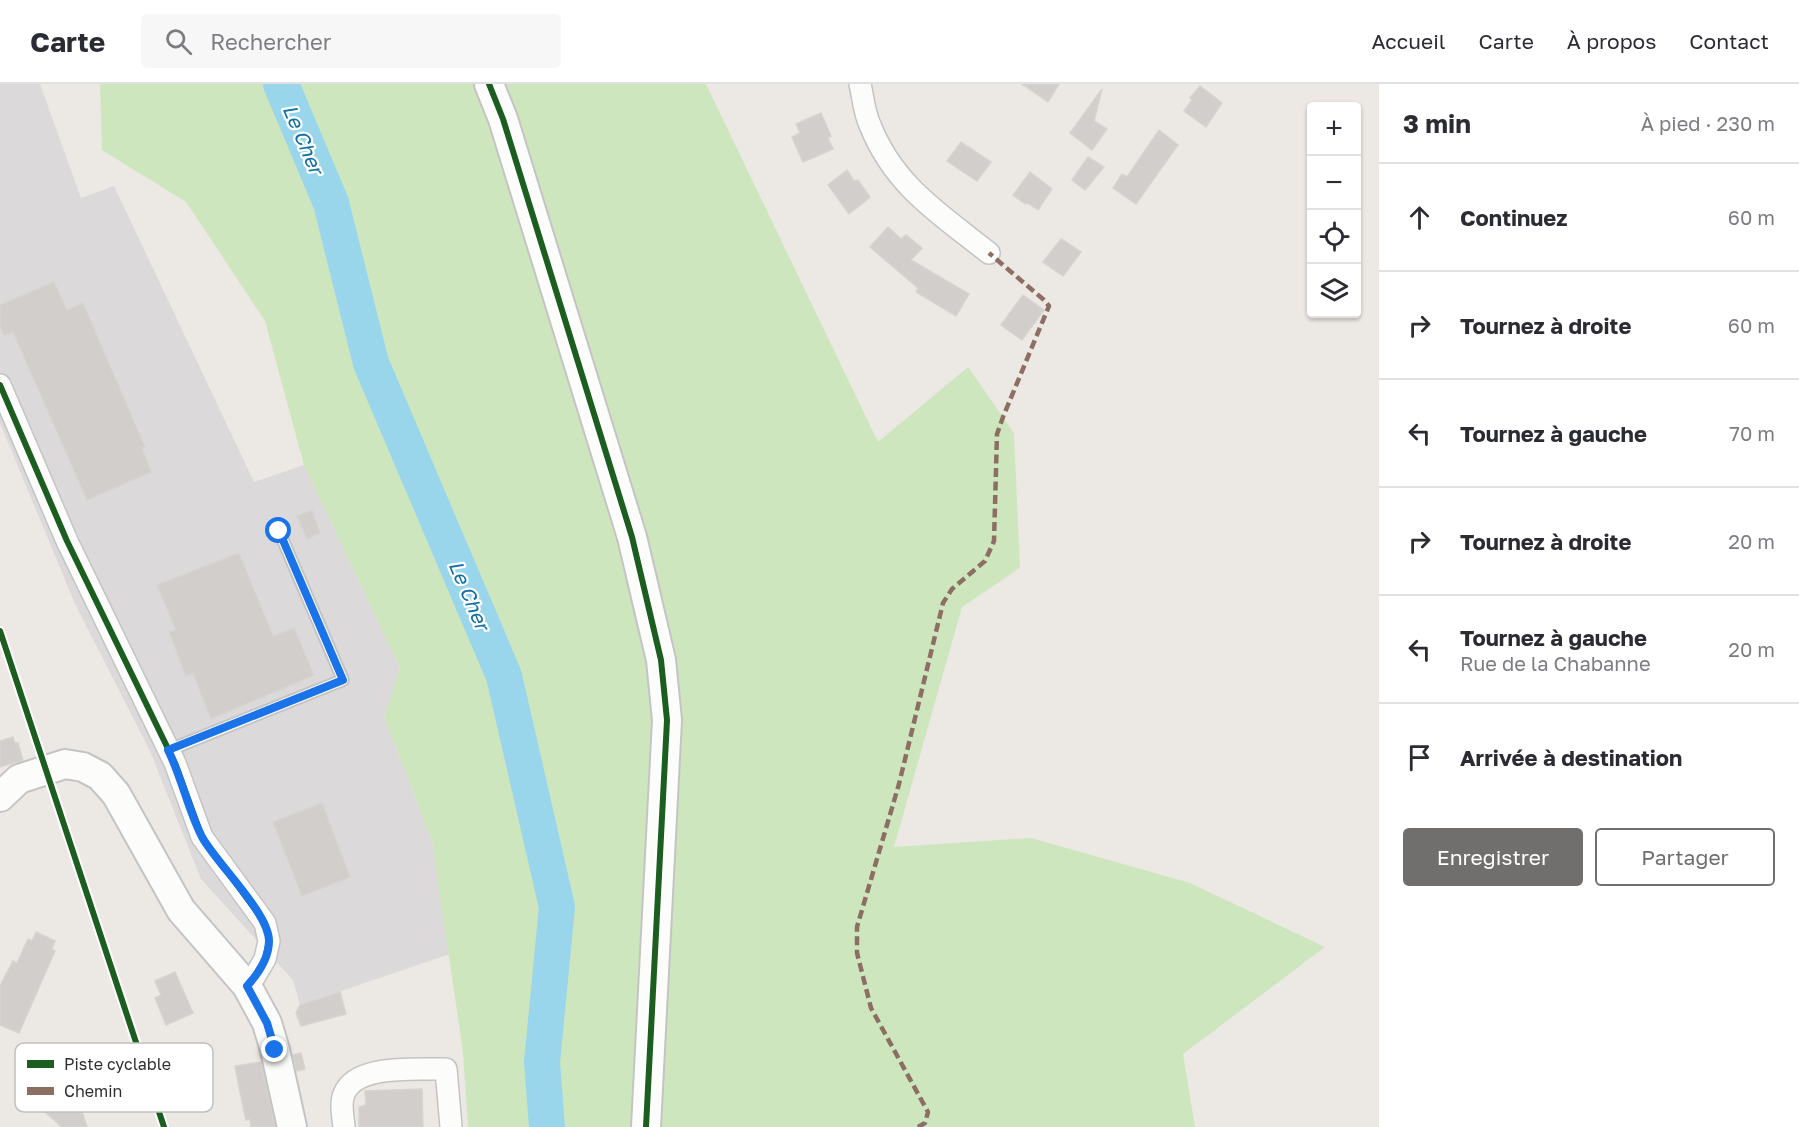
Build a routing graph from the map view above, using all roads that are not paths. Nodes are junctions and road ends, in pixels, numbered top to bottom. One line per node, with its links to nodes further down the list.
1 (489, 84): 12 (street)
2 (860, 84): 3 (street)
3 (989, 253)
4 (0, 385): 6 (street)
5 (279, 531): 6 (lane)
6 (168, 750): 8 (street)
7 (0, 797): 8 (street)
8 (247, 986): 9 (street)
9 (292, 1127)
10 (344, 1127): 11 (street)
11 (451, 1127)
12 (646, 1127)

